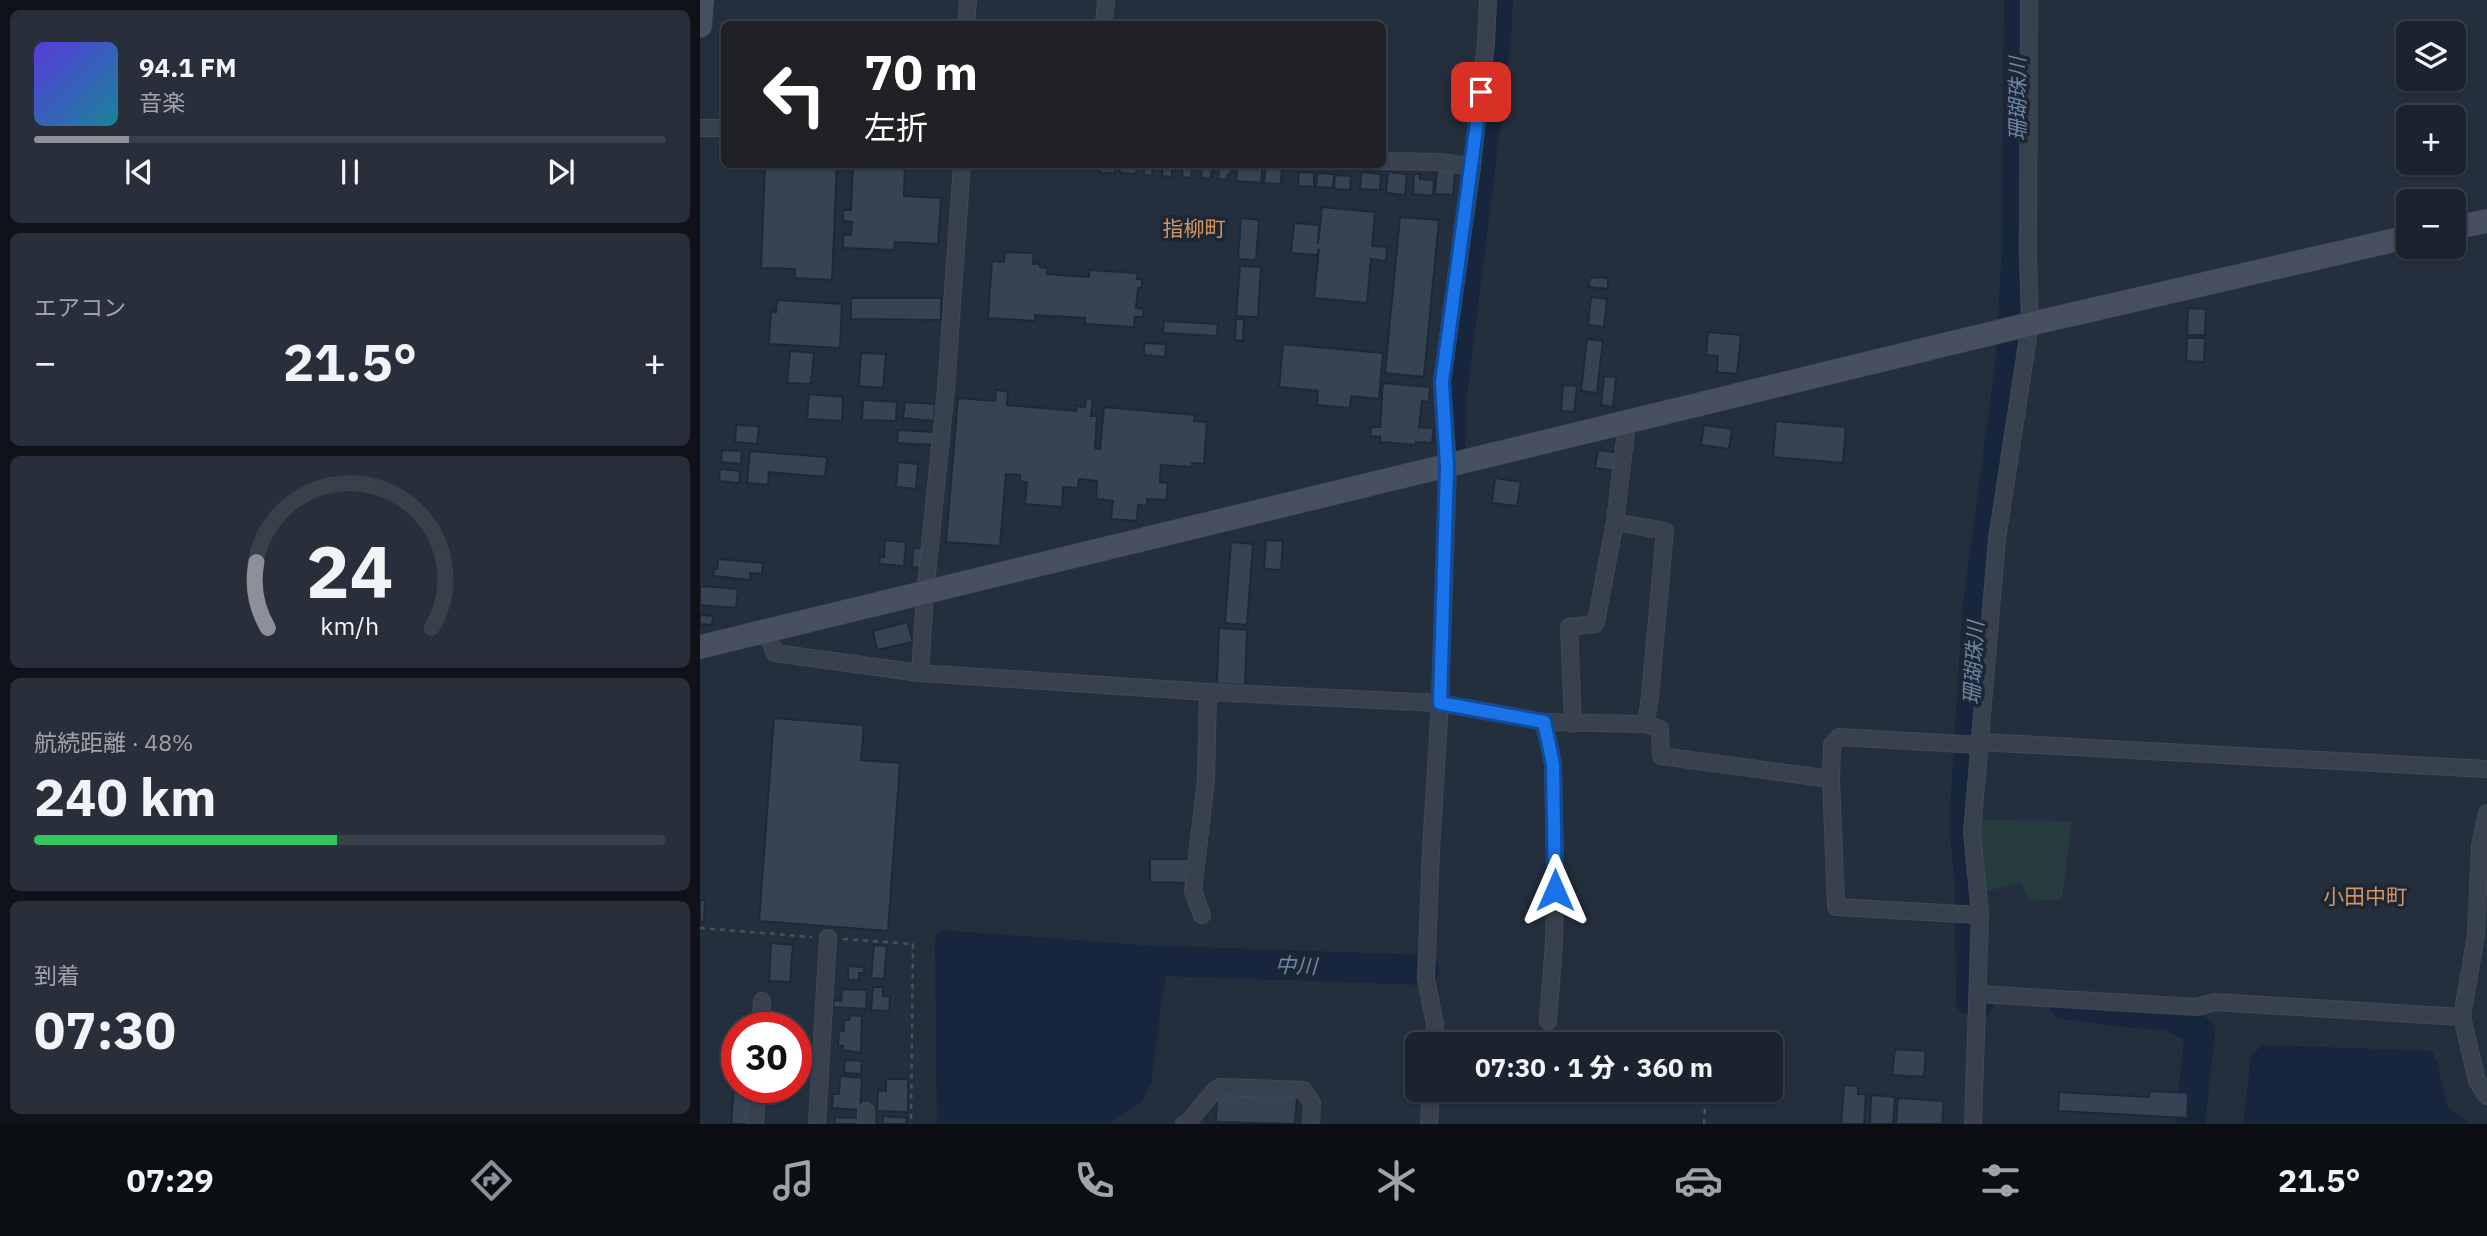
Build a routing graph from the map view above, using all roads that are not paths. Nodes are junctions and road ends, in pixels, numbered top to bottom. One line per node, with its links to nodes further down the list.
1 (702, 0): 8 (street)
2 (968, 0): 6 (street)
3 (1106, 0): 7 (street)
4 (1488, 0): 12 (street)
5 (2029, 0): 17 (street)
6 (966, 21)
7 (1104, 21)
8 (700, 26)
9 (700, 128): 10 (street)
10 (721, 128)
11 (1386, 161): 12 (street)
12 (1472, 167): 19 (street)
13 (961, 168): 21 (street)
14 (2487, 221): 15 (street)
15 (2466, 225)
16 (2396, 240): 17 (street)
17 (2030, 324): 18 (street); 30 (street)
18 (1627, 423): 19 (street); 20 (street)
19 (1447, 466): 21 (street); 26 (street)
20 (1615, 522): 28 (street); 29 (street)
21 (925, 594): 22 (street); 24 (street)
22 (766, 632): 23 (street); 24 (street)
23 (700, 647)
24 (920, 673): 25 (street)
25 (1208, 692): 26 (street); 34 (street)
26 (1440, 703): 27 (street); 42 (street)
27 (1544, 722): 28 (street); 41 (street)
28 (1573, 724): 29 (street)
29 (1646, 724): 32 (street)
30 (1979, 743): 31 (street); 32 (street); 35 (street)
31 (2487, 769)
32 (1831, 779): 35 (street)
33 (2487, 813): 40 (street)
34 (1202, 915)
35 (1980, 915): 37 (street)
36 (828, 938): 47 (street)
37 (1979, 994): 40 (street); 51 (street)
38 (762, 1001): 39 (street)
39 (761, 1012)
40 (2462, 1017): 43 (street)
41 (1548, 1021)
42 (1435, 1032)
43 (2487, 1096)
44 (1431, 1102): 50 (street)
45 (756, 1103): 46 (street)
46 (755, 1124)
47 (817, 1124)
48 (1184, 1124): 49 (street)
49 (1311, 1124)
50 (1429, 1124)
51 (1973, 1124)

